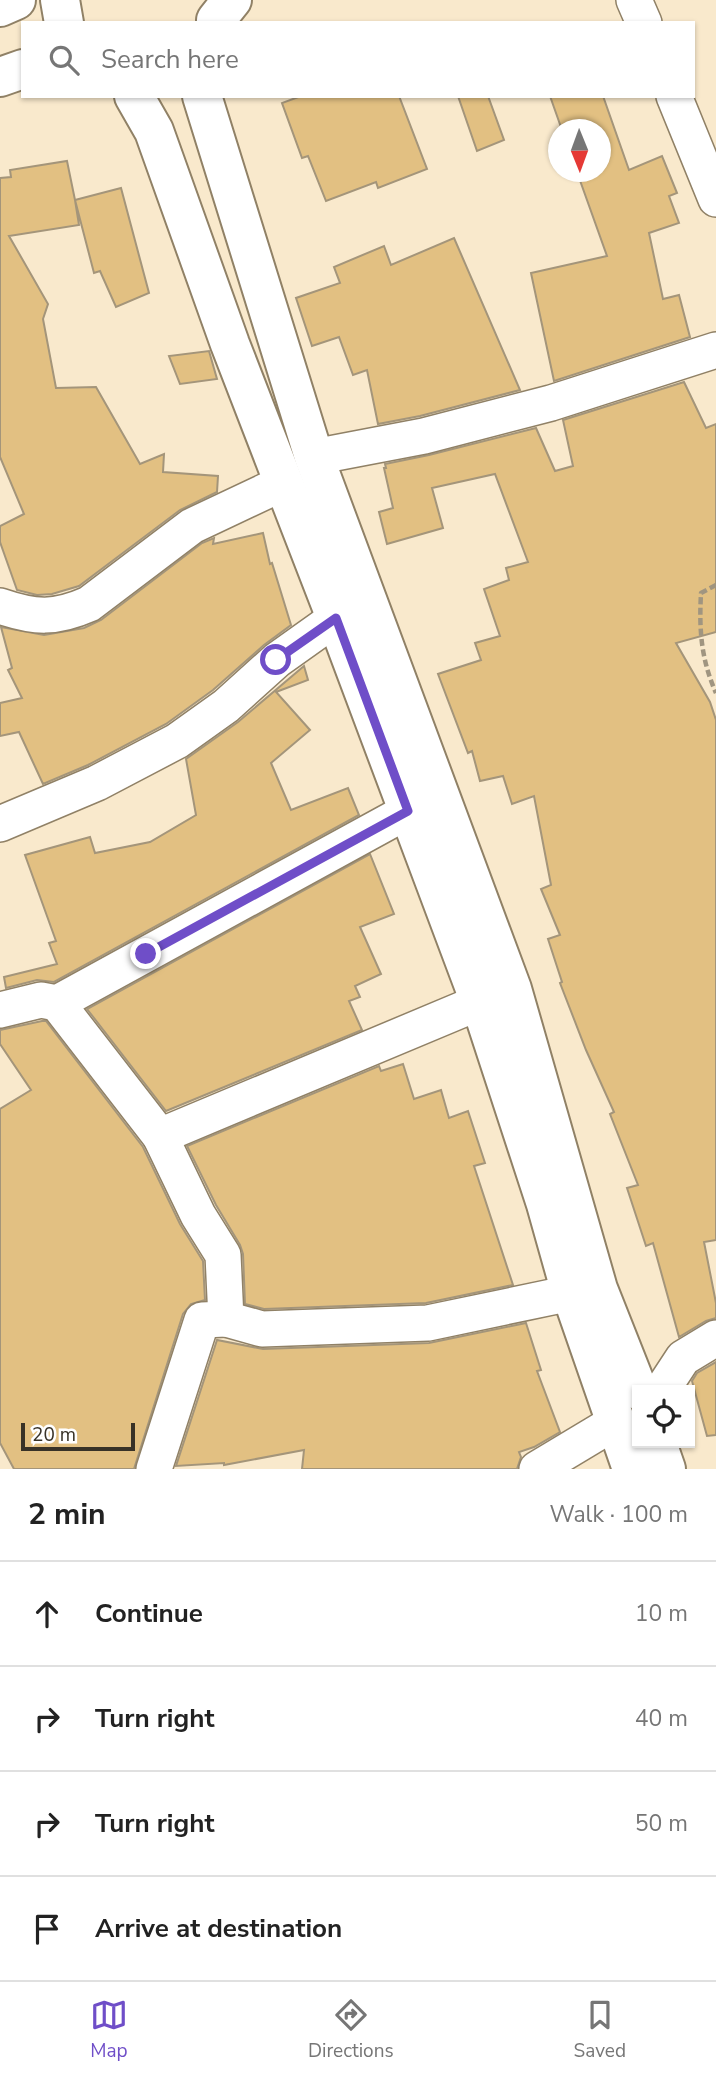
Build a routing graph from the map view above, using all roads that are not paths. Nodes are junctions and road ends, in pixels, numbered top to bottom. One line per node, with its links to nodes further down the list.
1 (16, 0): 4 (main road)
2 (60, 0): 5 (main road)
3 (634, 0): 6 (street)
4 (0, 7)
5 (64, 21)
6 (643, 21)
7 (21, 70): 8 (main road)
8 (0, 77)
9 (135, 98): 15 (main road)
10 (203, 98): 14 (main road)
11 (675, 98): 12 (street)
12 (716, 199)
13 (716, 350): 14 (street)
14 (314, 457): 27 (main road)
15 (283, 483): 16 (street); 17 (main road)
16 (0, 606)
17 (336, 618): 18 (main road); 19 (street)
18 (408, 811): 20 (main road); 21 (street)
19 (0, 824)
20 (480, 1002): 23 (street); 24 (main road)
21 (57, 1003): 22 (street); 23 (street)
22 (0, 1009)
23 (160, 1136): 25 (street)
24 (571, 1293): 25 (street); 29 (main road)
25 (226, 1319): 31 (street)
26 (716, 1338): 28 (street)
27 (636, 1385)
28 (665, 1385)
29 (617, 1421): 32 (street); 33 (main road)
30 (659, 1448): 34 (main road)
31 (154, 1469)
32 (537, 1469)
33 (632, 1469)
34 (666, 1469)

